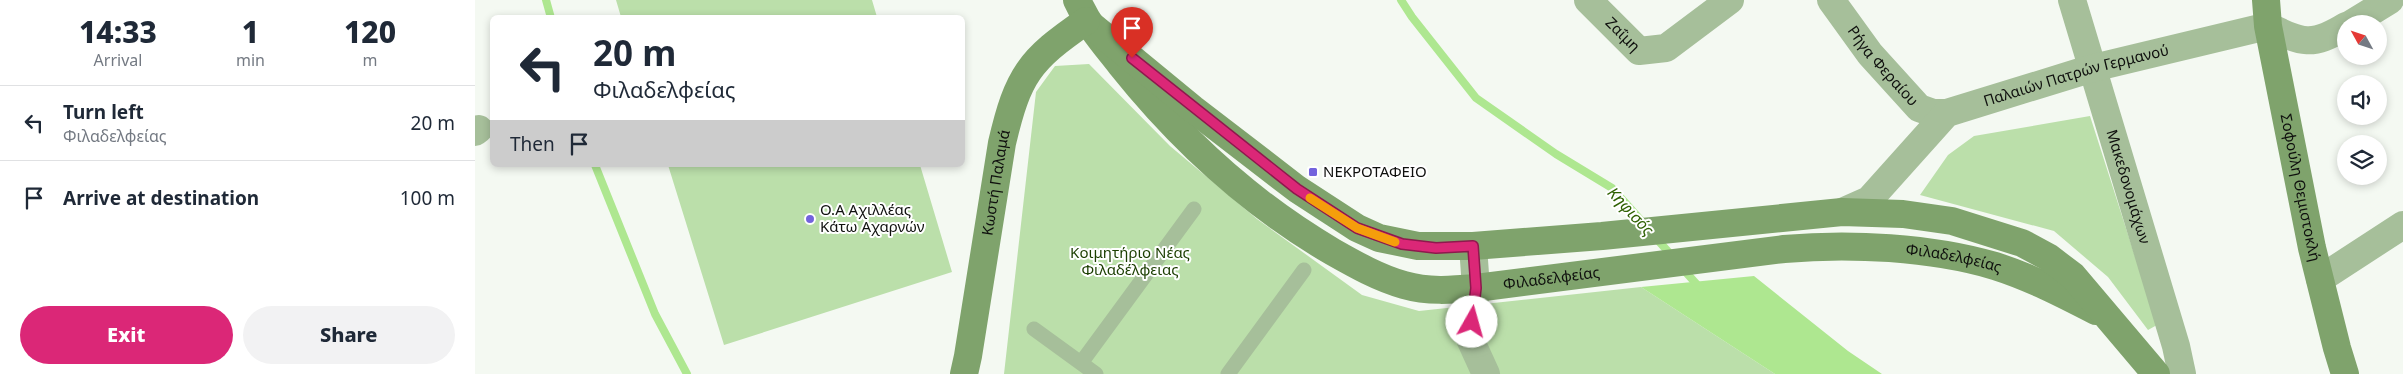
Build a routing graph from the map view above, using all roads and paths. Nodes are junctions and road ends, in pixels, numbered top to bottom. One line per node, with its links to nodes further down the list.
1 (1588, 0): 2 (street, Ζαΐμη)
2 (1730, 0)
3 (1831, 0): 11 (street, Ρήγα Φεραίου)
4 (2073, 0): 10 (street, Μακεδονομάχων)
5 (2390, 0): 8 (street)
6 (1082, 10): 15 (main road, Φιλαδελφείας); 18 (main road, Φιλαδελφείας); 22 (main road, Κωστή Παλαμά)
7 (2267, 13): 9 (street); 10 (street, Παλαιών Πατρών Γερμανού); 17 (main road, Σοφούλη Θεμιστοκλή)
8 (2366, 15)
9 (2337, 32)
10 (2093, 68): 11 (street, Παλαιών Πατρών Γερμανού); 27 (street, Μακεδονομάχων)
11 (1947, 113): 13 (street)
12 (1194, 209): 21 (lane)
13 (1842, 212): 15 (main road, Φιλαδελφείας); 19 (main road, Φιλαδελφείας)
14 (2403, 225): 17 (street)
15 (1473, 246): 18 (street)
16 (1304, 270): 24 (lane)
17 (2320, 279): 28 (main road, Σοφούλη Θεμιστοκλή)
18 (1476, 288): 19 (main road, Φιλαδελφείας); 25 (street)
19 (2106, 316): 26 (main road, Φιλαδελφείας)
20 (1034, 329): 21 (lane)
21 (1081, 363): 23 (lane)
22 (964, 374)
23 (1096, 374)
24 (1228, 374)
25 (1486, 374)
26 (2156, 374)
27 (2182, 374)
28 (2345, 374)

